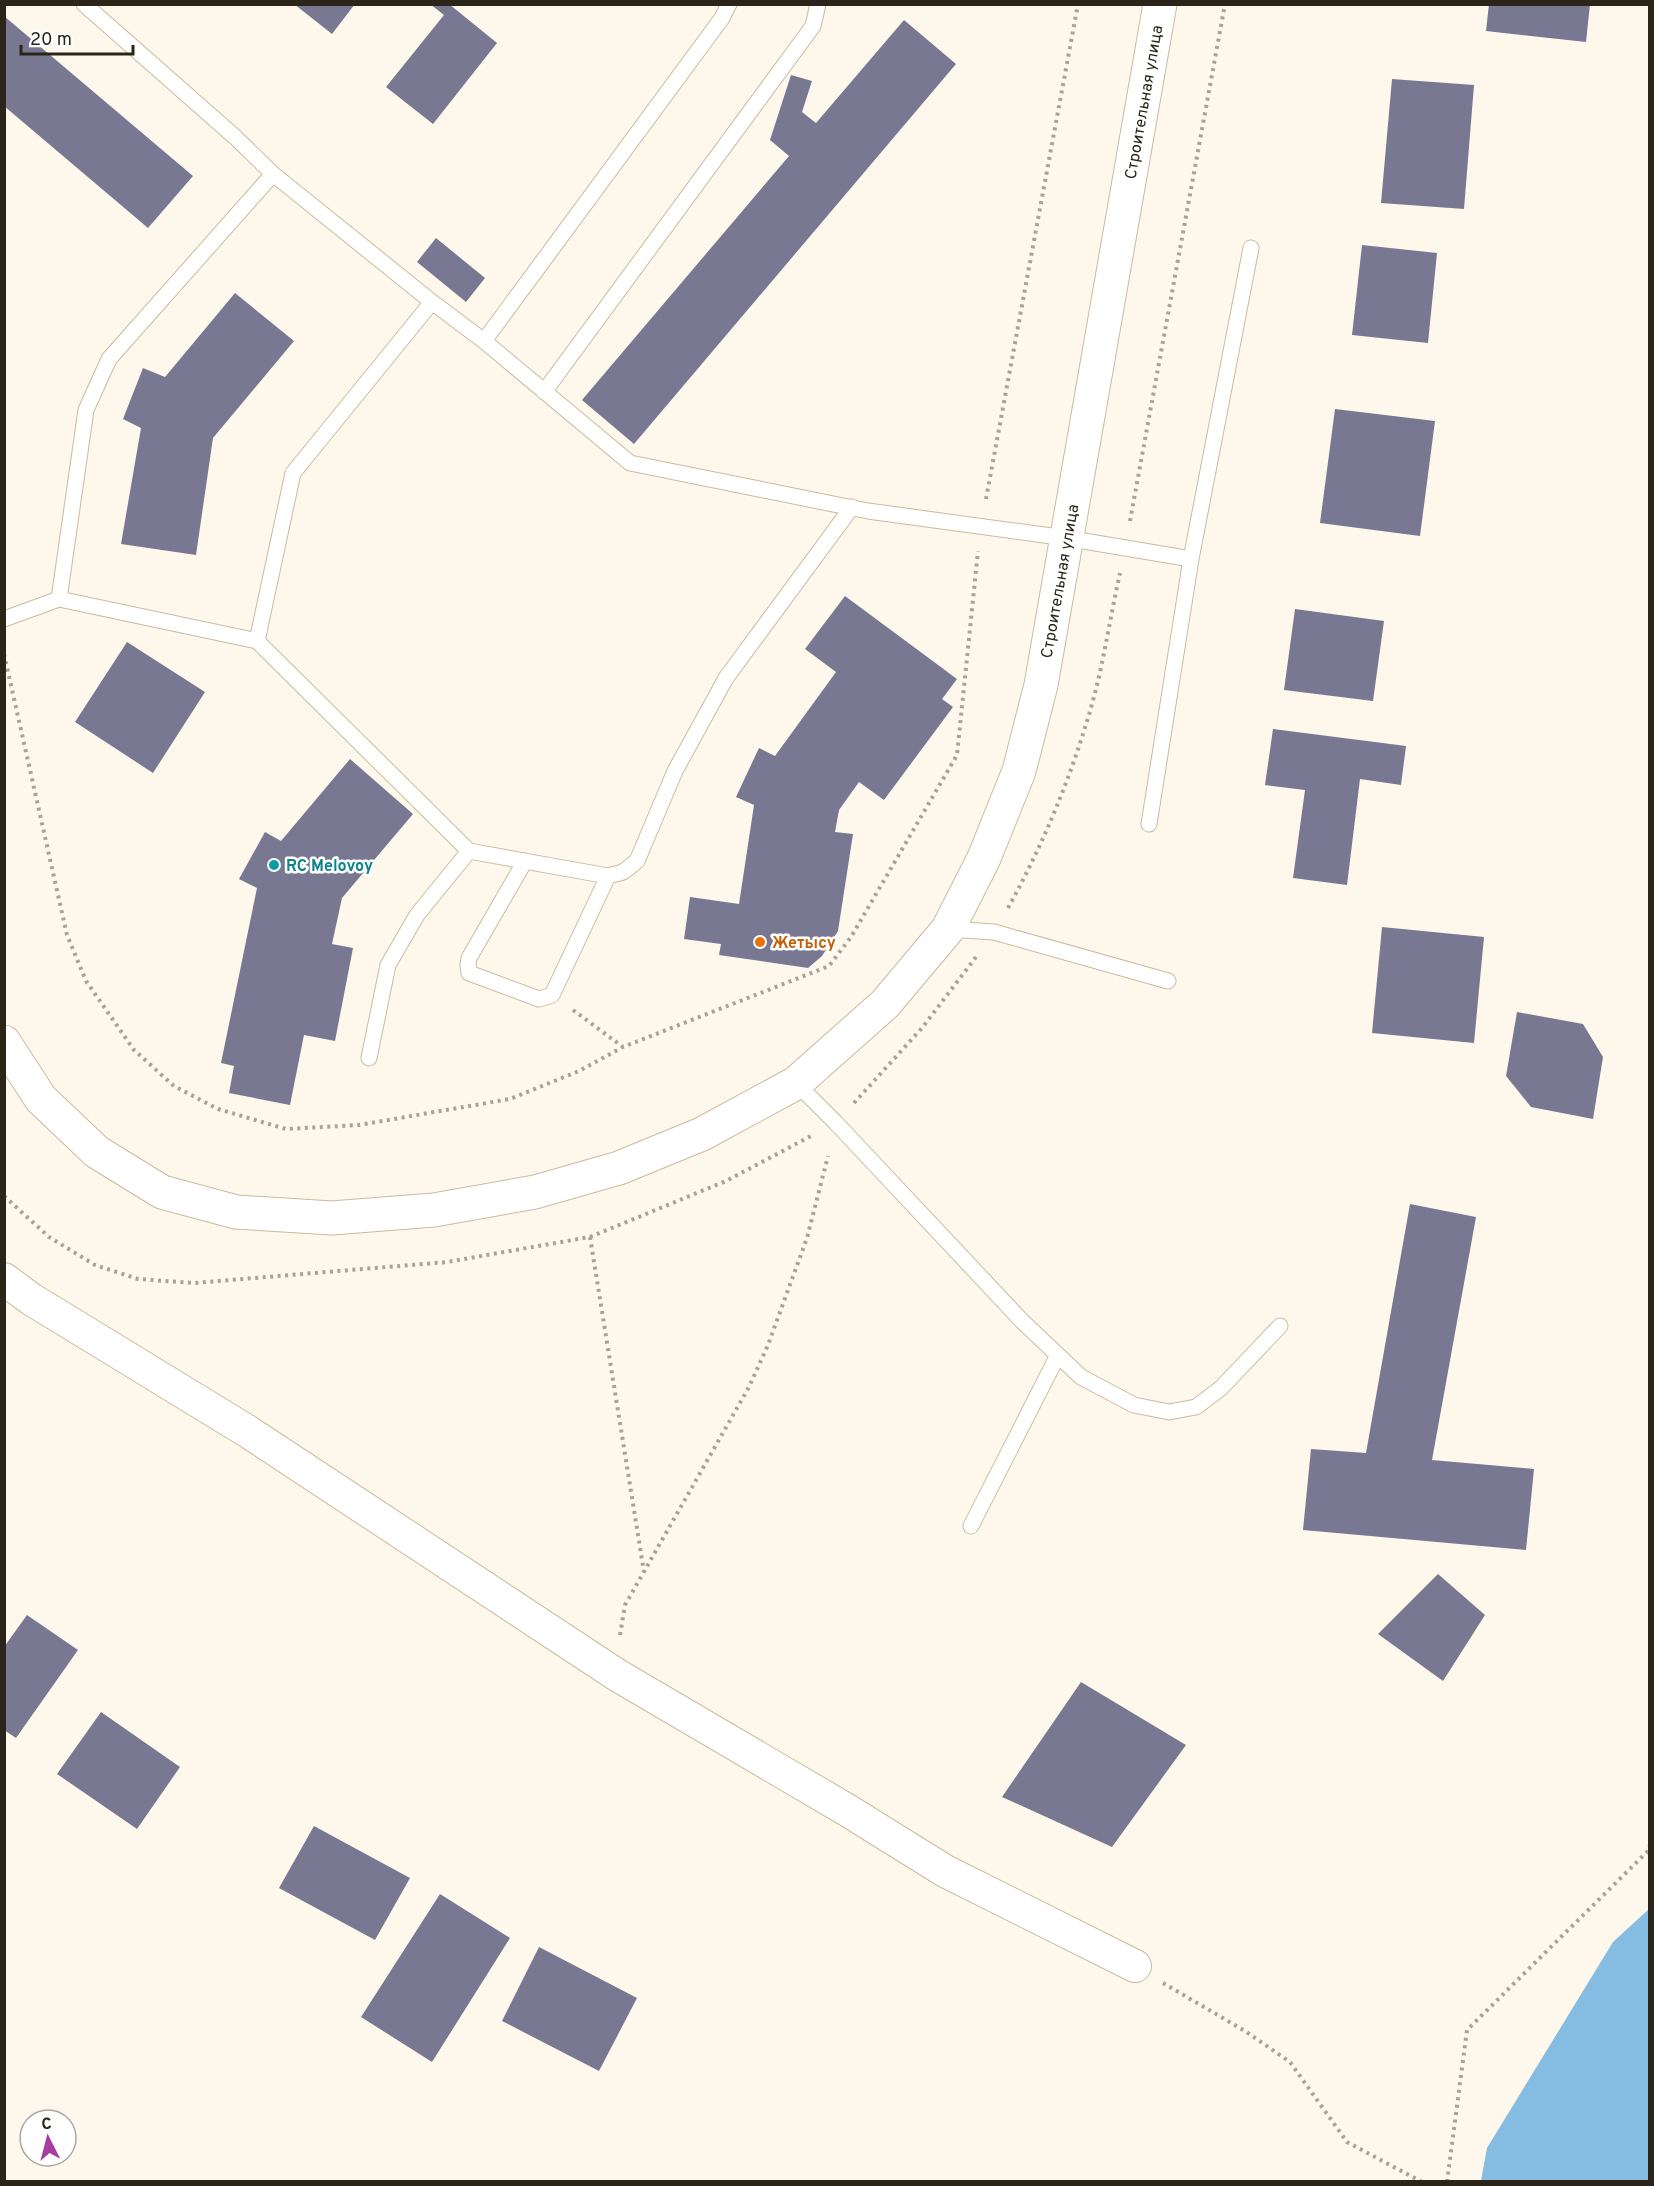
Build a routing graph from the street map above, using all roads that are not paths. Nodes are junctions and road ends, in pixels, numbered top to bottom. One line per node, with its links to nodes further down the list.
1 (84, 4): 5 (lane)
2 (729, 4): 8 (lane)
3 (818, 4): 9 (lane)
4 (1160, 4): 11 (street, Строительная улица)
5 (273, 174): 7 (lane); 13 (lane)
6 (1251, 248): 12 (lane)
7 (432, 302): 8 (lane); 15 (lane)
8 (484, 341): 9 (lane)
9 (544, 392): 10 (lane)
10 (852, 507): 11 (lane); 19 (lane)
11 (1066, 538): 12 (lane); 20 (street, Строительная улица)
12 (1191, 559): 16 (lane)
13 (59, 599): 14 (lane); 15 (lane)
14 (4, 620)
15 (257, 641): 17 (lane)
16 (1149, 824)
17 (469, 851): 18 (lane); 23 (lane)
18 (525, 861): 19 (lane); 19 (lane)
19 (608, 876)
20 (948, 929): 21 (lane); 24 (street, Строительная улица)
21 (1168, 981)
22 (4, 1042): 24 (street, Строительная улица)
23 (369, 1058)
24 (796, 1083): 27 (lane)
25 (4, 1279): 29 (street)
26 (1280, 1326): 27 (lane)
27 (1058, 1355): 28 (lane)
28 (971, 1526)
29 (1135, 1966)

